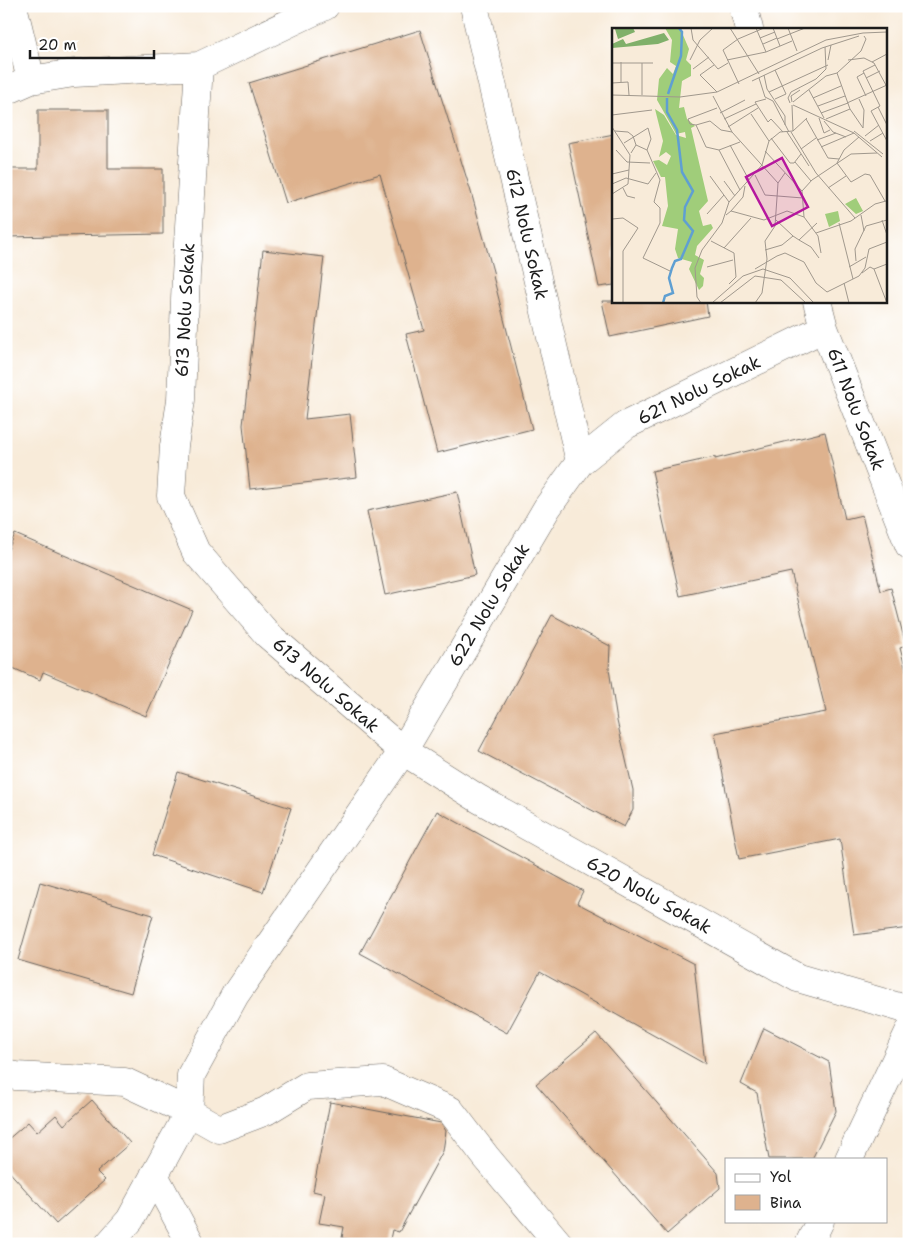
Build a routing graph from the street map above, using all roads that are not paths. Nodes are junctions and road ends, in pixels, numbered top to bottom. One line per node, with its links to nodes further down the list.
1 (13, 6): 7 (street)
2 (325, 6): 6 (street)
3 (474, 6): 11 (street, 612 Nolu Sokak)
4 (743, 6): 5 (street)
5 (749, 28)
6 (199, 66): 7 (street); 13 (street, 613 Nolu Sokak)
7 (31, 80): 8 (street)
8 (6, 91)
9 (817, 302): 10 (street, 611 Nolu Sokak)
10 (824, 328): 11 (street, 621 Nolu Sokak); 12 (street, 611 Nolu Sokak)
11 (580, 462): 13 (street, 622 Nolu Sokak)
12 (909, 545)
13 (402, 751): 14 (street, 620 Nolu Sokak); 17 (street)
14 (909, 1010)
15 (909, 1032): 18 (street)
16 (6, 1074): 17 (street)
17 (189, 1112): 19 (street); 23 (street)
18 (849, 1158)
19 (154, 1175): 21 (street); 22 (street)
20 (820, 1222): 24 (street)
21 (109, 1244)
22 (191, 1244)
23 (559, 1244)
24 (809, 1244)

